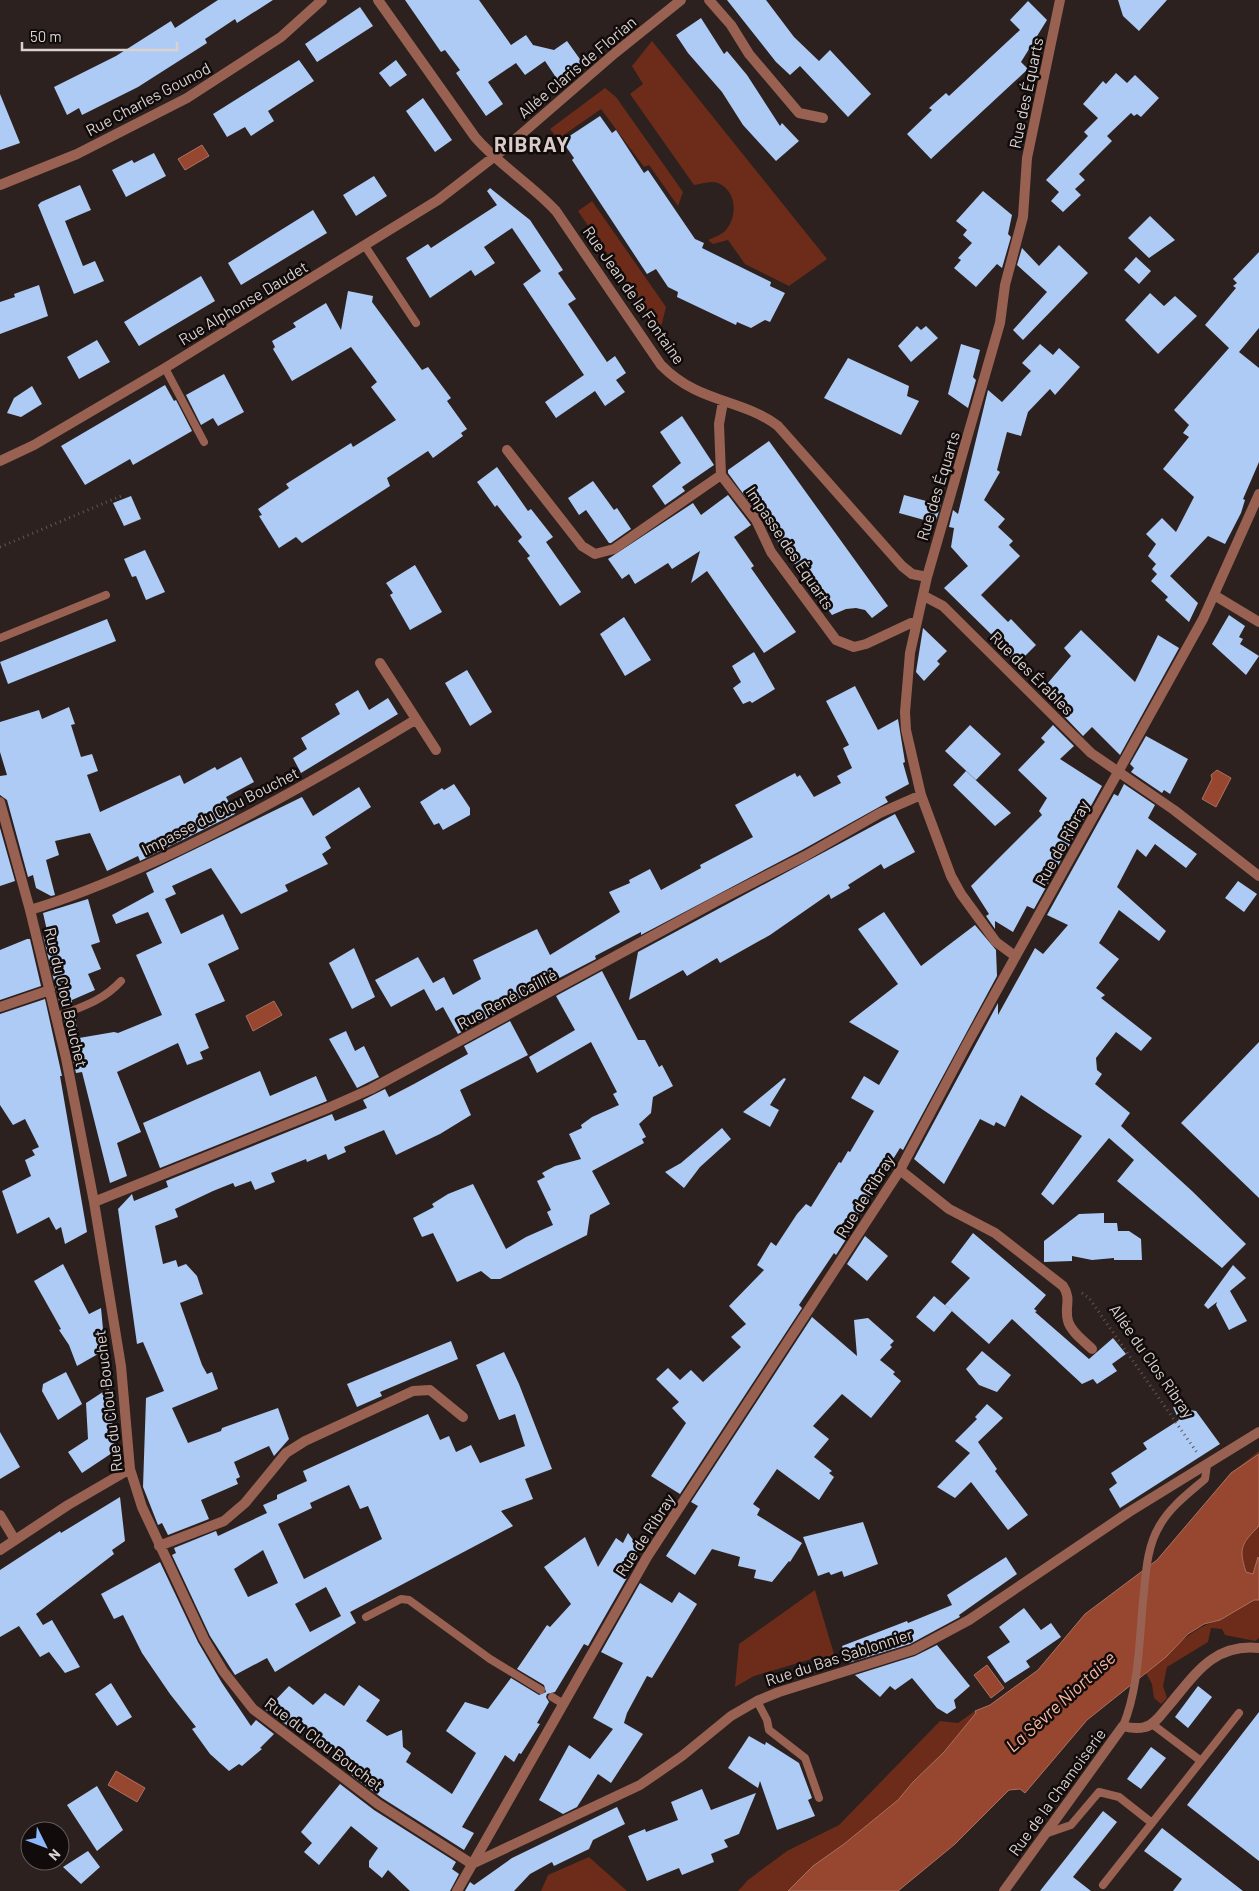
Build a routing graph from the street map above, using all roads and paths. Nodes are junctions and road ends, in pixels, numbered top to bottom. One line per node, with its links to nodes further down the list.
1 (322, 0): 8 (street, Rue Charles Gounod)
2 (378, 0): 7 (street, Rue Jean de la Fontaine)
3 (681, 0): 7 (street, Allée Claris de Florian)
4 (709, 0): 6 (street)
5 (1060, 0): 20 (street, Rue des Équarts)
6 (823, 118)
7 (494, 157): 9 (street, Rue Alphonse Daudet); 12 (street, Rue Jean de la Fontaine)
8 (0, 185)
9 (365, 246): 10 (lane); 11 (street, Rue Alphonse Daudet)
10 (416, 323)
11 (164, 368): 13 (lane); 15 (street, Rue Alphonse Daudet)
12 (723, 402): 16 (street); 20 (street, Rue Jean de la Fontaine)
13 (204, 442)
14 (508, 450): 16 (street)
15 (0, 461)
16 (721, 475): 24 (street, Impasse des Équarts)
17 (1259, 494): 22 (street, Rue de Ribray)
18 (121, 496): 19 (path)
19 (0, 547)
20 (927, 577): 23 (street, Rue des Équarts)
21 (106, 595): 26 (lane)
22 (1214, 595): 25 (street); 30 (street, Rue de Ribray)
23 (924, 596): 24 (street, Rue des Équarts); 30 (street, Rue des Érables)
24 (917, 622): 31 (street, Rue des Équarts)
25 (1259, 622)
26 (0, 638)
27 (380, 663): 28 (street)
28 (415, 720): 29 (street); 34 (street, Impasse du Clou Bouchet)
29 (436, 750)
30 (1118, 773): 33 (street, Rue des Érables); 35 (street, Rue de Ribray)
31 (921, 794): 35 (street, Rue des Équarts); 41 (street, Rue René Caillié)
32 (0, 803): 34 (street, Rue du Clou Bouchet)
33 (1259, 876)
34 (30, 910): 37 (street, Rue du Clou Bouchet)
35 (1015, 956): 40 (street, Rue de Ribray)
36 (121, 981): 39 (lane)
37 (50, 990): 38 (street); 39 (street, Rue du Clou Bouchet)
38 (0, 1007)
39 (56, 1017): 41 (street, Rue du Clou Bouchet)
40 (900, 1170): 42 (street); 57 (street, Rue de Ribray)
41 (94, 1202): 47 (street, Rue du Clou Bouchet)
42 (1063, 1286): 43 (street); 46 (path, Allée du Clos Ribray)
43 (1092, 1349)
44 (463, 1417): 50 (street)
45 (1259, 1432): 46 (street, Rue du Bas Sablonnier)
46 (1207, 1465): 56 (street, Rue du Bas Sablonnier); 60 (lane)
47 (130, 1469): 49 (street); 50 (street, Rue du Clou Bouchet)
48 (0, 1516): 49 (street)
49 (14, 1540): 51 (street)
50 (159, 1546): 65 (street, Rue du Clou Bouchet)
51 (0, 1550)
52 (366, 1617): 54 (lane)
53 (1259, 1648): 59 (street)
54 (541, 1690)
55 (552, 1697): 57 (lane)
56 (757, 1701): 62 (lane); 65 (street, Rue du Bas Sablonnier)
57 (562, 1703): 65 (street, Rue de Ribray)
58 (1240, 1713): 61 (lane)
59 (1152, 1724): 60 (street, Rue de la Chamoiserie); 61 (lane)
60 (1123, 1726): 64 (street, Rue de la Chamoiserie)
61 (1201, 1761): 63 (lane)
62 (819, 1798)
63 (1152, 1823): 64 (lane); 66 (lane)
64 (1043, 1834): 68 (street, Rue de la Chamoiserie)
65 (472, 1864): 67 (street, Rue de Ribray)
66 (1103, 1885)
67 (457, 1891)
68 (1004, 1891)

